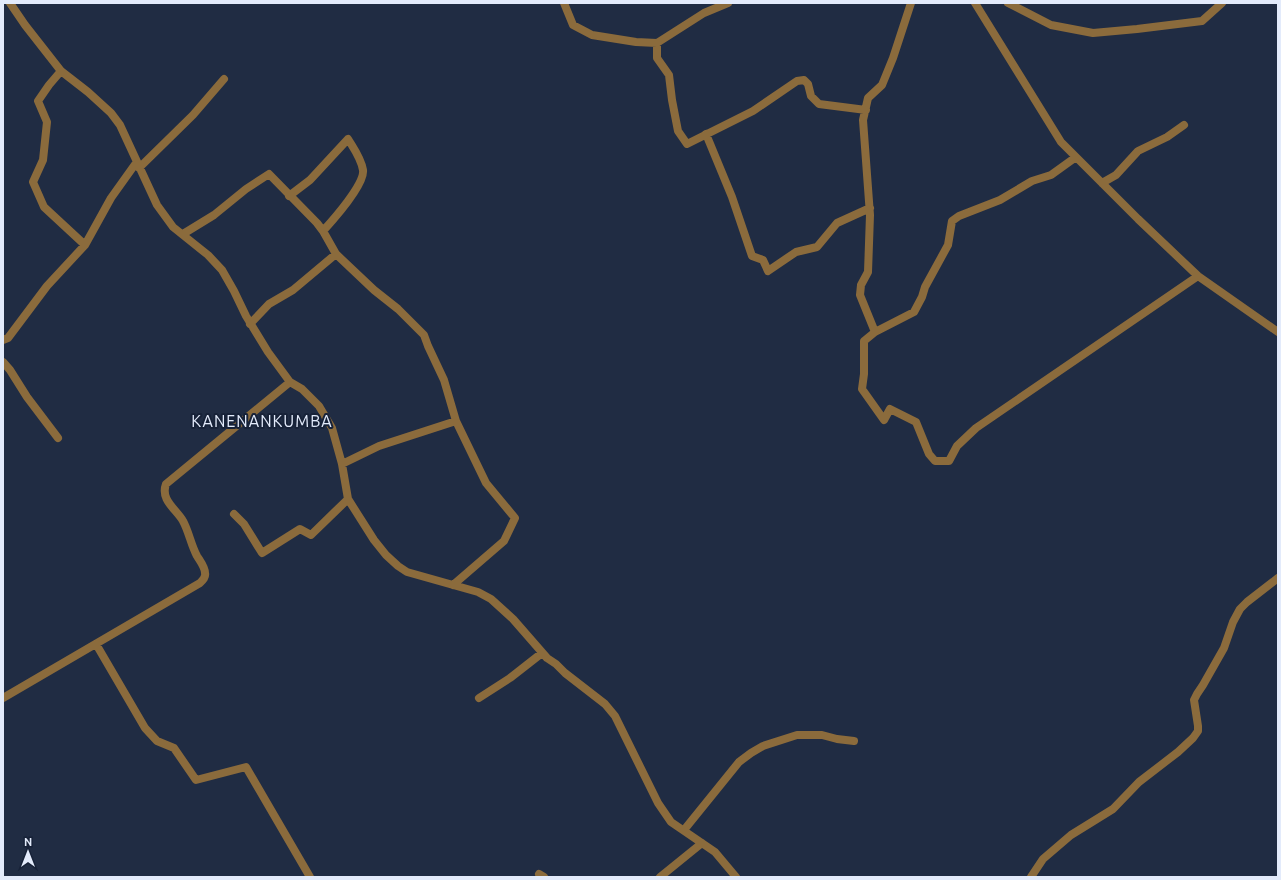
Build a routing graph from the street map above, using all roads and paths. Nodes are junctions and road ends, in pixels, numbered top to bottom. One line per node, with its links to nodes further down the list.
1 (10, 3): 9 (street)
2 (564, 3): 8 (street)
3 (728, 3): 8 (street)
4 (911, 3): 11 (street)
5 (975, 3): 14 (street)
6 (1008, 3): 7 (street)
7 (1222, 3)
8 (657, 43): 13 (street)
9 (61, 71): 15 (street); 21 (street)
10 (224, 79): 15 (street)
11 (866, 110): 13 (street); 18 (street)
12 (1184, 125): 16 (street)
13 (706, 134): 18 (street)
14 (1076, 157): 16 (street); 26 (street)
15 (138, 166): 20 (street); 21 (street)
16 (1102, 183): 23 (street)
17 (289, 196): 19 (street); 19 (street); 20 (street)
18 (870, 208): 26 (street)
19 (323, 232): 22 (street)
20 (182, 234): 24 (street)
21 (85, 245): 28 (street)
22 (336, 254): 24 (street); 31 (street)
23 (1198, 276): 26 (street); 27 (street)
24 (250, 324): 30 (street)
25 (3, 330): 28 (street)
26 (875, 332)
27 (1278, 332)
28 (6, 339)
29 (3, 362): 32 (street)
30 (290, 382): 33 (street); 38 (street)
31 (456, 421): 33 (street); 37 (street)
32 (58, 438)
33 (342, 464): 34 (street)
34 (348, 499): 35 (street); 37 (street)
35 (234, 514)
36 (1278, 578): 48 (street)
37 (452, 585): 39 (street)
38 (96, 644): 40 (street); 45 (street)
39 (542, 653): 41 (street); 43 (street)
40 (3, 698)
41 (479, 698)
42 (854, 741): 43 (street)
43 (684, 830): 44 (street)
44 (702, 843): 46 (street); 47 (street)
45 (310, 877)
46 (660, 877)
47 (736, 877)
48 (1031, 877)

